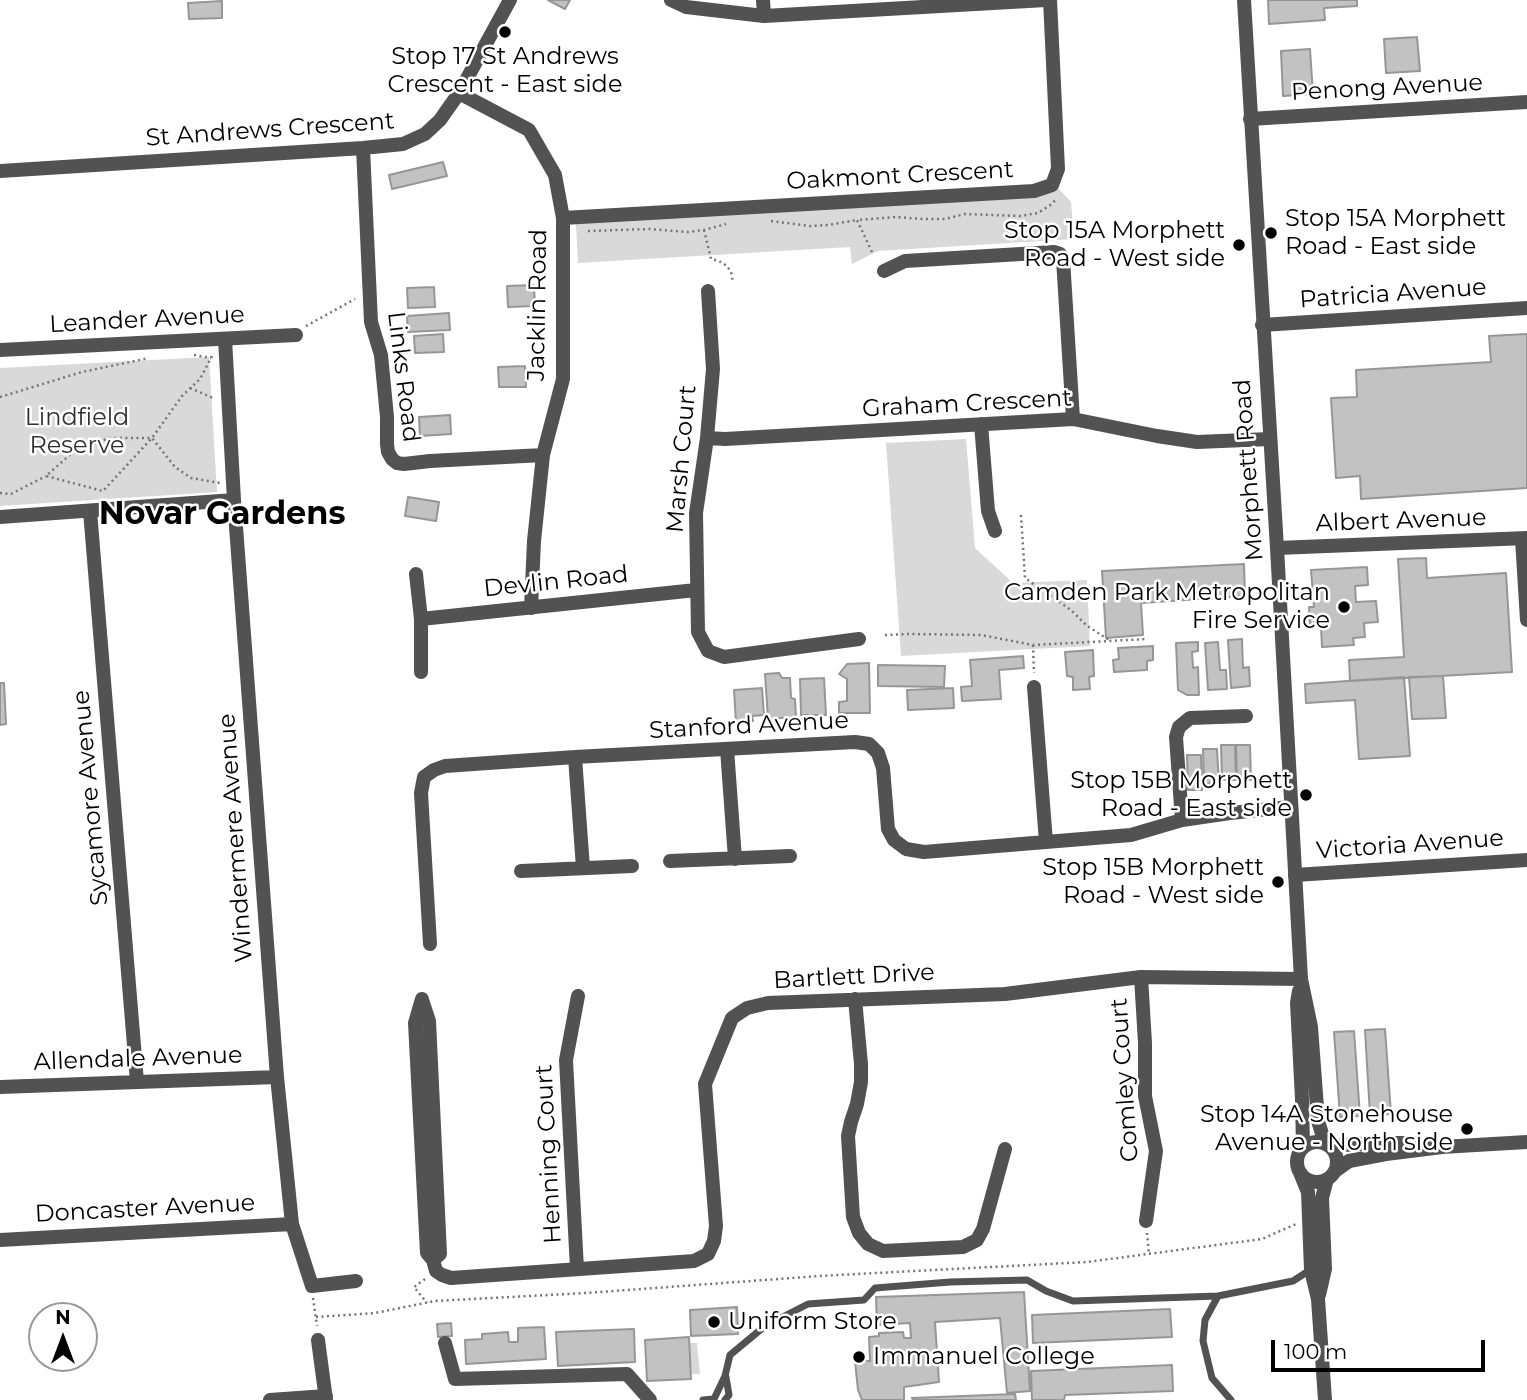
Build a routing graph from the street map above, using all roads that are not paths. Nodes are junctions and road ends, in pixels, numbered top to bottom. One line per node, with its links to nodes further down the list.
1 (671, 0): 6 (street)
2 (763, 0): 6 (street)
3 (1048, 0): 6 (street); 12 (street, Oakmont Crescent)
4 (1244, 0): 9 (street, Morphett Road)
5 (503, 2): 7 (street, St Andrews Crescent)
6 (764, 16)
7 (459, 93): 10 (street, St Andrews Crescent); 12 (street, Jacklin Road)
8 (1527, 102): 9 (street, Penong Avenue)
9 (1250, 119): 16 (street, Morphett Road)
10 (363, 148): 11 (street, St Andrews Crescent); 24 (street, Links Road)
11 (0, 171)
12 (563, 218): 24 (street, Jacklin Road)
13 (884, 271): 20 (street)
14 (708, 291): 22 (street, Marsh Court)
15 (1527, 309): 16 (street, Patricia Avenue)
16 (1262, 325): 23 (street, Morphett Road)
17 (296, 335): 18 (street, Leander Avenue)
18 (225, 339): 19 (street, Leander Avenue); 25 (street, Windermere Avenue)
19 (0, 350)
20 (1073, 419): 21 (street, Graham Crescent); 23 (street, Graham Crescent)
21 (981, 424): 22 (street, Graham Crescent); 28 (street)
22 (707, 438): 32 (street, Marsh Court)
23 (1270, 439): 30 (street, Morphett Road)
24 (543, 455): 33 (street, Jacklin Road)
25 (234, 500): 26 (street); 58 (street, Windermere Avenue)
26 (90, 512): 27 (street); 59 (street, Sycamore Avenue)
27 (0, 517)
28 (995, 531)
29 (1525, 538): 30 (street, Albert Avenue); 35 (street)
30 (1277, 548): 42 (street, Morphett Road)
31 (416, 574): 34 (street)
32 (696, 590): 33 (street, Devlin Road); 36 (street, Marsh Court)
33 (531, 608): 34 (street, Devlin Road)
34 (421, 619): 37 (street)
35 (1527, 620)
36 (859, 639)
37 (421, 673)
38 (1034, 681): 44 (street)
39 (1246, 716): 43 (street)
40 (727, 749): 41 (street, Stanford Avenue); 44 (street, Stanford Avenue); 46 (street)
41 (575, 757): 50 (street); 53 (street, Stanford Avenue)
42 (1290, 807): 43 (street, Stanford Avenue); 52 (street, Morphett Road)
43 (1182, 820): 44 (street, Stanford Avenue)
44 (1046, 842)
45 (790, 856): 46 (street)
46 (735, 859): 48 (street)
47 (1527, 860): 52 (street, Victoria Avenue)
48 (670, 862)
49 (632, 866): 50 (street)
50 (583, 868): 51 (street)
51 (521, 871)
52 (1295, 875): 55 (street, Morphett Road)
53 (430, 944)
54 (1141, 977): 55 (street, Bartlett Drive); 57 (street, Bartlett Drive); 68 (street, Comley Court)
55 (1301, 979): 62 (street, Morphett Road); 63 (street, Morphett Road)
56 (578, 996): 72 (street, Henning Court)
57 (855, 999): 65 (street); 72 (street, Bartlett Drive)
58 (277, 1077): 59 (street, Allendale Avenue); 69 (street, Windermere Avenue)
59 (138, 1082): 60 (street, Allendale Avenue)
60 (0, 1087)
61 (1527, 1142): 64 (street)
62 (1327, 1145): 63 (street); 64 (street); 67 (street)
63 (1303, 1147): 66 (street)
64 (1442, 1147): 67 (street)
65 (1005, 1149)
66 (1301, 1175): 67 (street); 73 (street)
67 (1331, 1175): 76 (street)
68 (1146, 1221)
69 (292, 1224): 70 (street, Doncaster Avenue); 74 (street, Windermere Avenue)
70 (0, 1240)
71 (434, 1265): 71 (street); 72 (street, Bartlett Drive)
72 (577, 1269)
73 (1311, 1270): 75 (lane); 76 (street)
74 (356, 1281)
75 (1218, 1296): 79 (lane); 85 (lane)
76 (1318, 1299): 86 (street)
77 (318, 1340): 80 (street)
78 (445, 1343): 82 (street)
79 (725, 1376): 83 (lane); 84 (lane)
80 (326, 1398): 81 (street)
81 (270, 1400)
82 (650, 1400)
83 (703, 1400)
84 (724, 1400)
85 (1231, 1400)
86 (1325, 1400)

